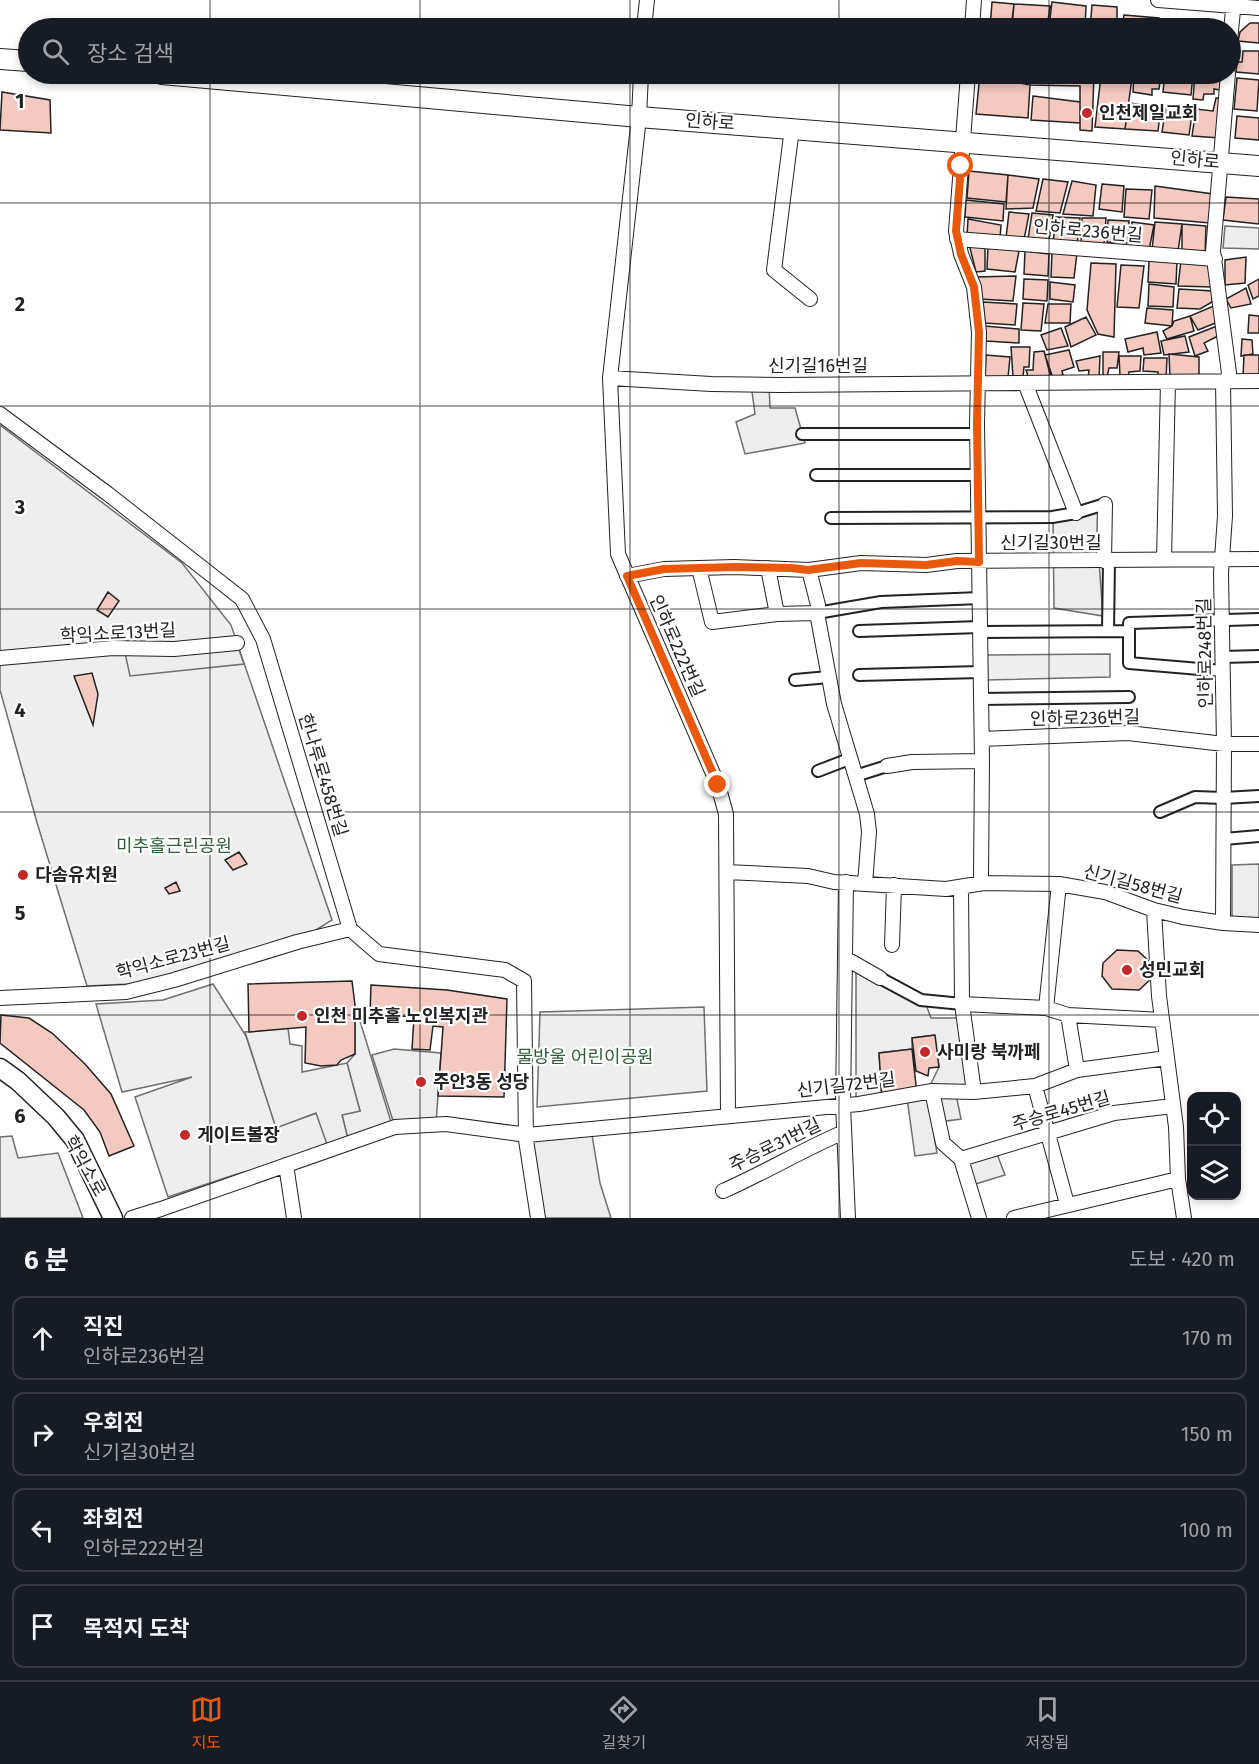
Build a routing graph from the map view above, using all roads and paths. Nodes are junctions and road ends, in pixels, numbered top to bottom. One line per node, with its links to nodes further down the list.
1 (647, 0): 6 (street)
2 (974, 0): 7 (street)
3 (1158, 0): 4 (street)
4 (1234, 3): 5 (street); 8 (street)
5 (1259, 8)
6 (646, 18)
7 (973, 18)
8 (1232, 18)
9 (0, 59): 10 (main road)
10 (18, 60)
11 (273, 84): 15 (main road, 인하로)
12 (641, 84): 15 (street, 인하로222번길)
13 (967, 84): 17 (street)
14 (1227, 84): 18 (street, 인하로248번길)
15 (639, 117): 16 (main road, 인하로); 23 (street, 인하로222번길)
16 (792, 128): 17 (main road, 인하로); 22 (street)
17 (963, 141): 18 (main road, 인하로); 20 (street)
18 (1221, 162): 19 (main road, 인하로); 21 (street, 인하로248번길)
19 (1259, 166)
20 (957, 239): 21 (street, 인하로236번길); 27 (street)
21 (1215, 259): 24 (street, 인하로248번길)
22 (810, 299)
23 (610, 378): 27 (street, 신기길16번길); 46 (street, 인하로222번길)
24 (1225, 381): 25 (street, 신기길16번길); 26 (street, 신기길16번길); 38 (street, 인하로248번길)
25 (1259, 381)
26 (1168, 382): 28 (street, 신기길16번길); 40 (street)
27 (978, 383): 28 (street, 신기길16번길); 31 (street)
28 (1025, 383): 35 (street)
29 (0, 414): 89 (street, 한나루로458번길)
30 (802, 434): 31 (street)
31 (978, 434): 33 (street)
32 (816, 475): 33 (street)
33 (978, 475): 36 (street)
34 (1105, 504): 35 (street); 41 (street)
35 (1076, 513): 36 (street)
36 (979, 517): 37 (street); 42 (street)
37 (831, 518)
38 (1222, 559): 39 (street, 신기길30번길); 40 (street, 신기길30번길); 51 (street, 인하로248번길)
39 (1259, 559)
40 (1164, 560): 41 (street, 신기길30번길)
41 (1107, 561): 42 (street, 신기길30번길); 54 (street)
42 (979, 562): 45 (street, 신기길30번길); 47 (street)
43 (699, 568): 44 (street, 신기길30번길); 46 (street, 신기길30번길); 48 (street)
44 (768, 568): 45 (street, 신기길30번길); 48 (street)
45 (808, 570): 49 (street)
46 (627, 576): 79 (street, 인하로222번길)
47 (980, 598): 49 (street); 52 (street)
48 (777, 614): 49 (street)
49 (817, 614): 62 (street)
50 (1259, 619): 51 (street)
51 (1222, 621): 55 (street); 59 (street, 인하로248번길)
52 (980, 629): 53 (street); 54 (street); 60 (street)
53 (859, 631)
54 (1108, 631): 55 (street)
55 (1128, 631): 59 (street)
56 (237, 643): 58 (street, 학익소로13번길)
57 (1259, 656): 59 (street)
58 (0, 658)
59 (1223, 664): 67 (street, 인하로248번길)
60 (981, 672): 61 (street); 65 (street)
61 (859, 675)
62 (829, 677): 63 (street); 69 (street)
63 (795, 680)
64 (1128, 697): 65 (street)
65 (981, 699): 66 (street)
66 (982, 739): 67 (street, 인하로236번길); 70 (street)
67 (1224, 744): 68 (street, 인하로236번길); 75 (street, 인하로248번길)
68 (1259, 744)
69 (849, 759): 72 (street); 73 (street)
70 (982, 761): 71 (street); 81 (street)
71 (887, 766): 73 (street)
72 (818, 771)
73 (855, 776): 82 (street)
74 (1259, 796): 75 (street)
75 (1224, 798): 76 (street); 78 (street, 인하로248번길)
76 (1160, 812)
77 (1259, 836): 78 (street)
78 (1224, 839): 87 (street, 인하로248번길)
79 (727, 872): 80 (street, 신기길58번길); 106 (street, 인하로222번길)
80 (846, 882): 82 (street, 신기길58번길); 91 (street, 주승로31번길)
81 (984, 883): 83 (street, 신기길58번길); 85 (street, 신기길58번길)
82 (865, 884): 84 (street, 신기길58번길)
83 (1059, 884): 86 (street, 신기길58번길); 95 (street)
84 (894, 885): 85 (street, 신기길58번길); 90 (street)
85 (961, 887): 94 (street)
86 (1154, 910): 87 (street, 신기길58번길); 97 (street)
87 (1223, 923): 88 (street, 신기길58번길)
88 (1259, 925)
89 (350, 929): 93 (street, 학익소로23번길); 109 (street)
90 (892, 945)
91 (845, 958): 92 (street); 104 (street, 주승로31번길)
92 (880, 978): 94 (street)
93 (0, 998)
94 (962, 1004): 95 (street); 103 (street)
95 (1046, 1008): 96 (street)
96 (1068, 1015): 97 (street); 100 (street)
97 (1162, 1020): 98 (street)
98 (1167, 1058): 100 (street, 신기길72번길); 105 (street)
99 (0, 1068): 115 (street, 학익소로)
100 (1077, 1070): 101 (street, 신기길72번길)
101 (1035, 1086): 103 (street, 신기길72번길); 108 (street)
102 (932, 1091): 103 (street, 신기길72번길); 104 (street, 신기길72번길); 110 (street)
103 (974, 1092)
104 (843, 1105): 106 (street, 신기길72번길); 107 (street, 주승로31번길)
105 (1173, 1106): 108 (street, 주승로45번길); 112 (street)
106 (728, 1116): 109 (street, 신기길72번길)
107 (844, 1132): 113 (street, 주승로31번길); 119 (street, 주승로31번길)
108 (1048, 1133): 110 (street, 주승로45번길); 114 (street)
109 (527, 1136): 111 (street, 신기길72번길); 118 (street)
110 (961, 1159): 120 (street)
111 (286, 1165): 116 (street, 신기길72번길); 117 (street)
112 (1178, 1179): 114 (street); 122 (street)
113 (723, 1191)
114 (1067, 1204): 121 (street)
115 (113, 1218)
116 (132, 1218)
117 (294, 1218)
118 (538, 1218)
119 (848, 1218)
120 (979, 1218)
121 (1014, 1218)
122 (1184, 1218)

